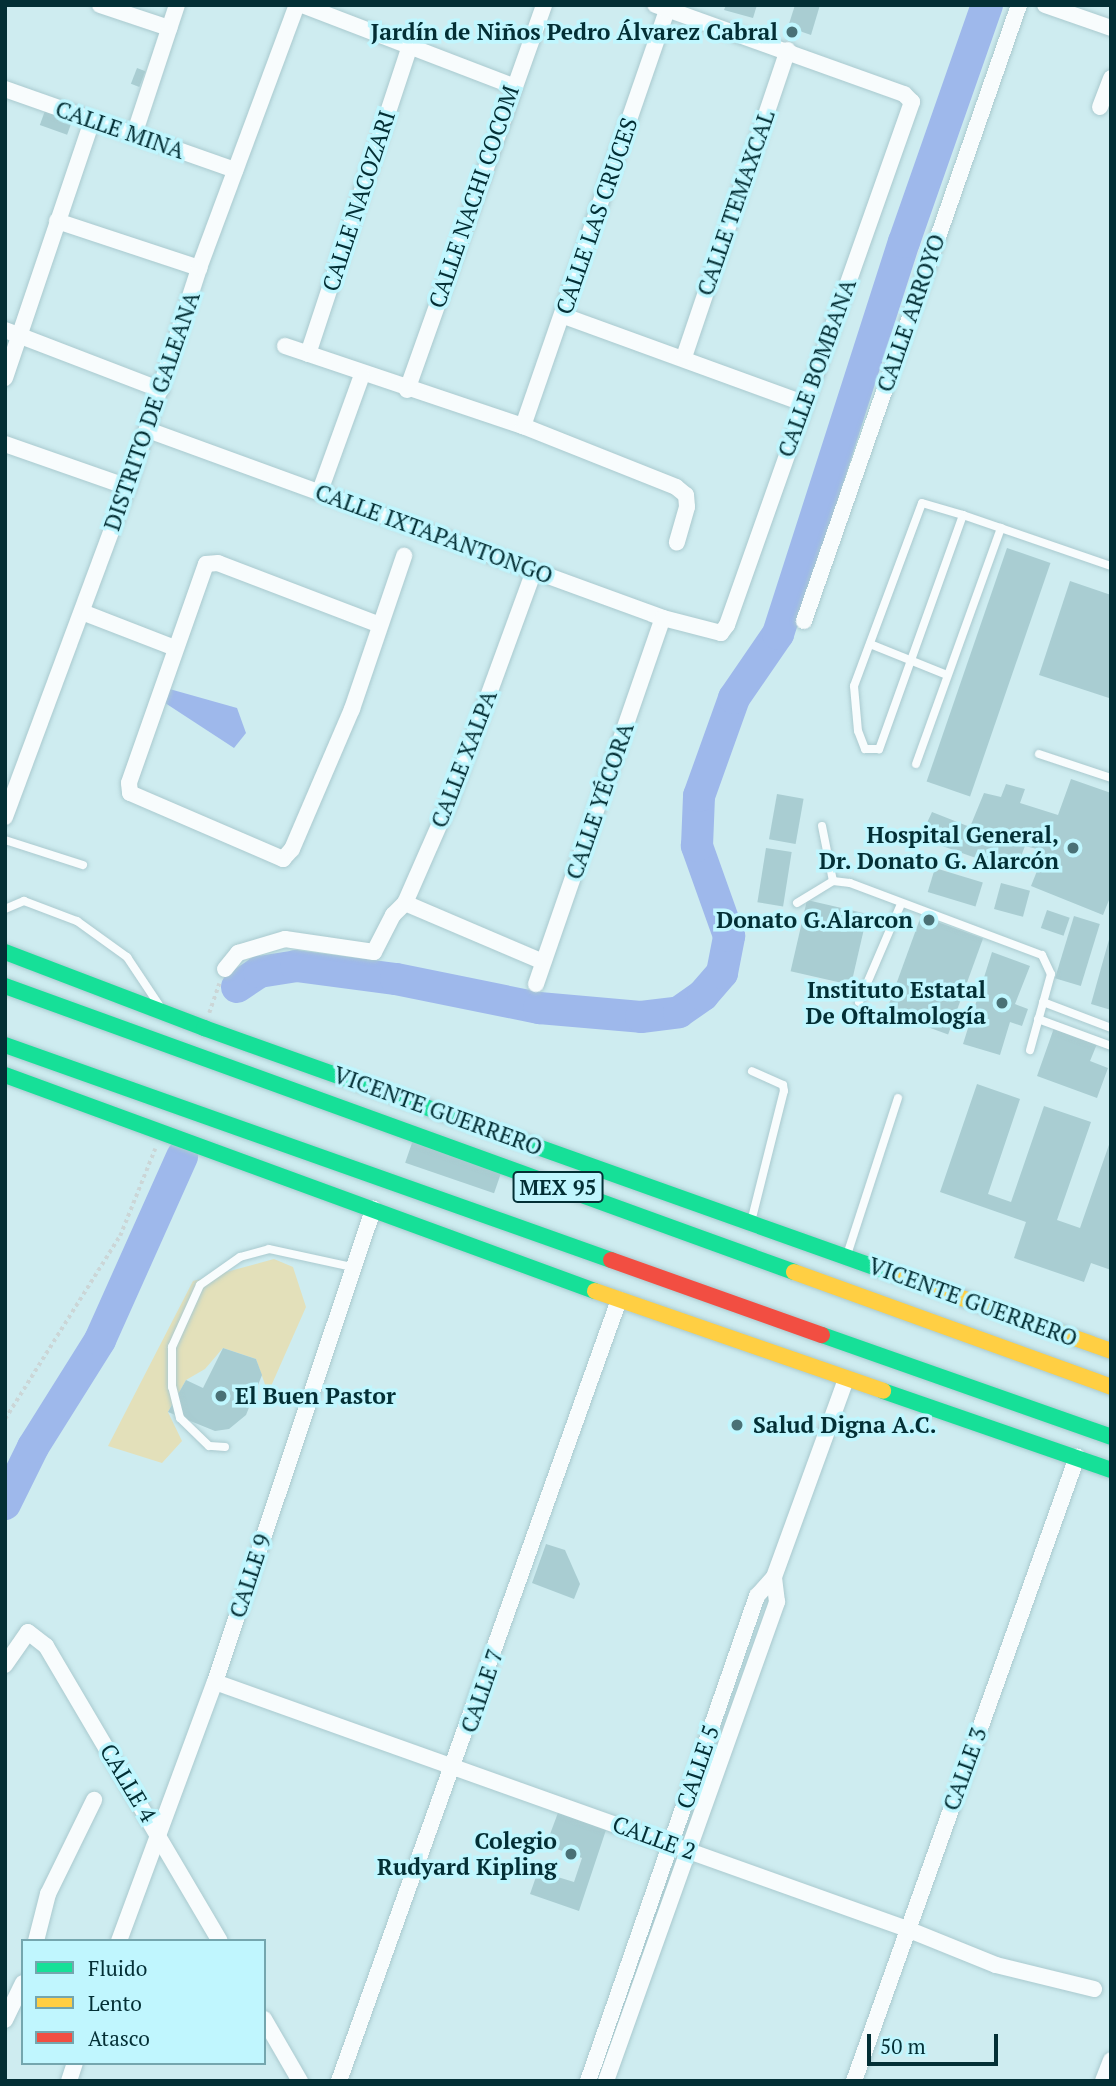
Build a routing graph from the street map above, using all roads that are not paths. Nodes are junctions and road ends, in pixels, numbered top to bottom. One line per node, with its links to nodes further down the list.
1 (100, 5): 9 (street)
2 (177, 5): 9 (street)
3 (299, 5): 11 (street); 19 (street, DISTRITO DE GALEANA)
4 (544, 5): 14 (street, CALLE NACHI COCOM)
5 (1019, 5): 45 (street, CALLE ARROYO)
6 (1045, 5): 8 (street)
7 (664, 7): 12 (street); 22 (street, CALLE LAS CRUCES)
8 (1074, 9): 10 (street)
9 (169, 28): 18 (street)
10 (1111, 28)
11 (409, 49): 14 (street); 25 (street, CALLE NACOZARI)
12 (788, 51): 26 (street, CALLE TEMAXCAL); 31 (street, CALLE BOMBANA)
13 (1111, 78): 16 (street)
14 (513, 86): 30 (street, CALLE NACHI COCOM)
15 (5, 89): 17 (street, CALLE MINA)
16 (1100, 107)
17 (92, 121): 18 (street, CALLE MINA); 20 (street)
18 (134, 135): 19 (street, CALLE MINA)
19 (235, 170): 21 (street, DISTRITO DE GALEANA)
20 (57, 221): 21 (street); 23 (street)
21 (200, 268): 29 (street, DISTRITO DE GALEANA)
22 (564, 316): 26 (street); 32 (street, CALLE LAS CRUCES)
23 (12, 333): 28 (street); 29 (street)
24 (285, 346): 25 (street)
25 (308, 354): 27 (street)
26 (684, 357): 31 (street)
27 (362, 374): 30 (street); 36 (street)
28 (5, 378)
29 (161, 390): 33 (street, DISTRITO DE GALEANA)
30 (407, 390): 32 (street)
31 (803, 403): 47 (street, CALLE BOMBANA)
32 (523, 426): 39 (street)
33 (148, 430): 35 (street, DISTRITO DE GALEANA); 36 (street, CALLE IXTAPANTONGO)
34 (5, 444): 35 (street)
35 (128, 487): 43 (street, DISTRITO DE GALEANA)
36 (320, 491): 42 (street, CALLE IXTAPANTONGO)
37 (962, 515): 38 (lane); 48 (lane); 50 (lane)
38 (1001, 528): 41 (lane); 51 (lane)
39 (677, 543)
40 (404, 556): 46 (street)
41 (1111, 566)
42 (534, 571): 44 (street, CALLE IXTAPANTONGO); 60 (street, CALLE XALPA)
43 (82, 612): 49 (street); 55 (street, DISTRITO DE GALEANA)
44 (663, 618): 47 (street, CALLE IXTAPANTONGO); 65 (street, CALLE YÉCORA)
45 (804, 621)
46 (380, 625): 49 (street); 49 (street)
47 (720, 633)
48 (870, 644): 50 (lane); 50 (lane)
49 (175, 648)
50 (912, 659): 51 (lane)
51 (947, 675): 53 (lane)
52 (1040, 754): 54 (lane)
53 (916, 764)
54 (1111, 778)
55 (5, 817)
56 (822, 826): 59 (lane)
57 (5, 840): 58 (lane)
58 (82, 865)
59 (833, 881): 61 (lane); 62 (lane)
60 (405, 903): 65 (street); 66 (street, CALLE XALPA)
61 (797, 904)
62 (901, 904): 69 (lane); 70 (lane)
63 (5, 909): 71 (lane)
64 (5, 952): 71 (main road, VICENTE GUERRERO)
65 (543, 962): 67 (street, CALLE YÉCORA)
66 (225, 969)
67 (536, 984)
68 (5, 986): 89 (main road, MEX 95)
69 (859, 1002)
70 (1043, 1002): 72 (lane); 73 (lane)
71 (165, 1013): 81 (main road, VICENTE GUERRERO)
72 (1038, 1019): 75 (lane); 76 (lane)
73 (1111, 1028)
74 (5, 1045): 82 (main road, MEX 95)
75 (1111, 1046)
76 (1030, 1050)
77 (752, 1071): 81 (lane)
78 (5, 1075): 80 (main road)
79 (898, 1098): 83 (lane)
80 (373, 1209): 84 (street, CALLE 9); 85 (main road)
81 (751, 1223): 83 (main road, VICENTE GUERRERO)
82 (558, 1245): 85 (main road); 90 (main road, MEX 95)
83 (846, 1257): 87 (main road, VICENTE GUERRERO)
84 (352, 1267): 91 (lane); 95 (street, CALLE 9)
85 (549, 1274): 86 (main road)
86 (619, 1300): 88 (main road); 96 (street, CALLE 7)
87 (1111, 1351)
88 (846, 1379): 92 (main road); 99 (street, CALLE 5)
89 (1111, 1387)
90 (1111, 1437)
91 (225, 1447)
92 (1077, 1457): 93 (main road); 100 (street, CALLE 3)
93 (1111, 1470)
94 (5, 1665): 98 (street, CALLE 4)
95 (215, 1682): 96 (street, CALLE 2); 98 (street, CALLE 9)
96 (454, 1769): 99 (street, CALLE 2); 110 (street, CALLE 7)
97 (94, 1800): 101 (street)
98 (158, 1833): 102 (street, CALLE 9); 103 (street, CALLE 4)
99 (680, 1847): 100 (street, CALLE 2); 111 (street, CALLE 5); 112 (street, CALLE 5)
100 (907, 1929): 105 (street, CALLE 2); 113 (street, CALLE 3)
101 (37, 1939)
102 (120, 1939)
103 (218, 1939)
104 (21, 1987): 106 (street)
105 (1094, 1989)
106 (5, 2020)
107 (266, 2022): 109 (street)
108 (1111, 2060): 114 (street)
109 (300, 2081)
110 (339, 2081)
111 (588, 2081)
112 (606, 2081)
113 (854, 2081)
114 (1103, 2081)

